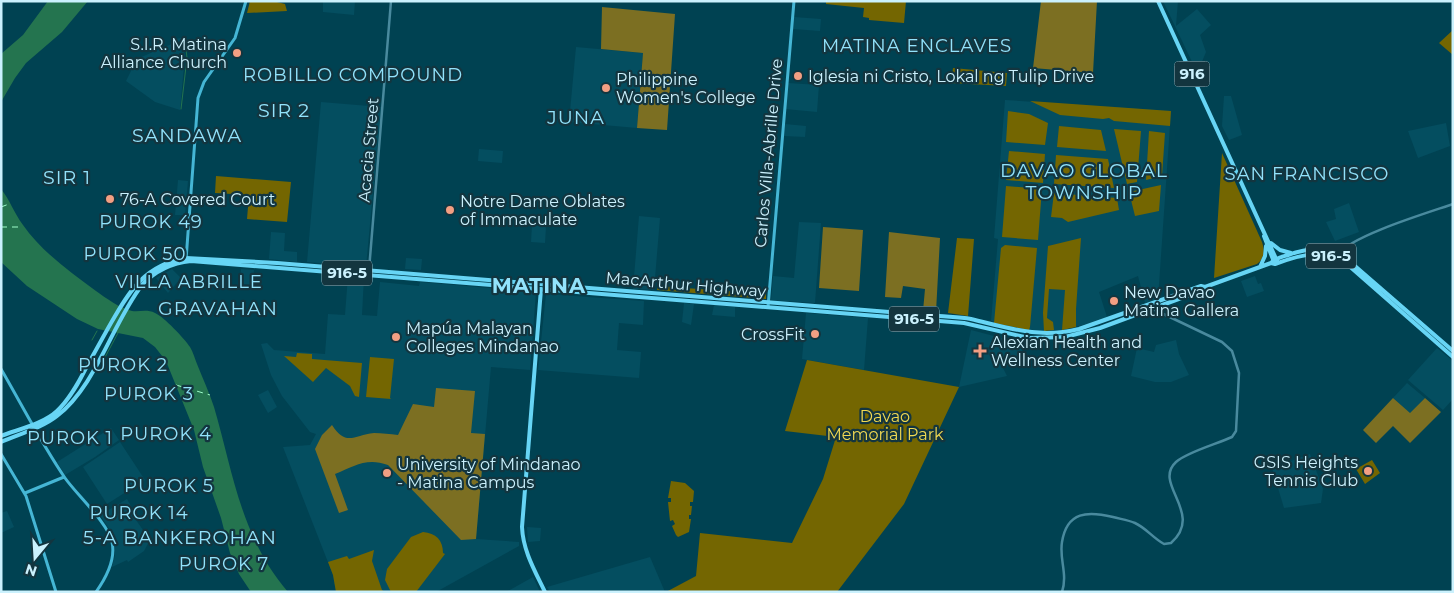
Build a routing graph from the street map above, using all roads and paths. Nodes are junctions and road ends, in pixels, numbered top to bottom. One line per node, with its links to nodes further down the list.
1 (246, 1): 9 (main road)
2 (391, 1): 12 (street, Acacia Street)
3 (794, 1): 15 (main road, Carlos Villa-Abrille Drive)
4 (1158, 1): 6 (main road, 916)
5 (1453, 204): 8 (street)
6 (1267, 241): 7 (main road); 10 (main road, 916); 11 (main road)
7 (1293, 254): 8 (main road, MacArthur Highway / 916-5); 10 (main road, MacArthur Highway / 916-5)
8 (1339, 254): 17 (main road, MacArthur Highway / 916-5)
9 (186, 260): 12 (main road, MacArthur Highway / 916-5); 13 (main road, MacArthur Highway / 916-5); 20 (main road, MacArthur Highway / 916-5); 20 (main road, MacArthur Highway / 916-5)
10 (1275, 262): 11 (main road, MacArthur Highway / 916-5); 18 (main road, MacArthur Highway / 916-5)
11 (1260, 267): 16 (main road, MacArthur Highway / 916-5)
12 (369, 270): 13 (main road, MacArthur Highway / 916-5)
13 (423, 277): 14 (main road, MacArthur Highway / 916-5)
14 (541, 286): 15 (main road, MacArthur Highway / 916-5); 28 (main road)
15 (768, 305): 16 (main road, MacArthur Highway / 916-5)
16 (1152, 306): 29 (street)
17 (1453, 351)
18 (1453, 357)
19 (1, 369): 20 (main road)
20 (34, 426): 21 (main road); 22 (main road); 24 (main road)
21 (1, 436)
22 (1, 442)
23 (1, 454): 25 (main road)
24 (64, 477): 25 (main road); 27 (main road)
25 (25, 493): 26 (main road)
26 (56, 592)
27 (96, 592)
28 (545, 592)
29 (1062, 592)

